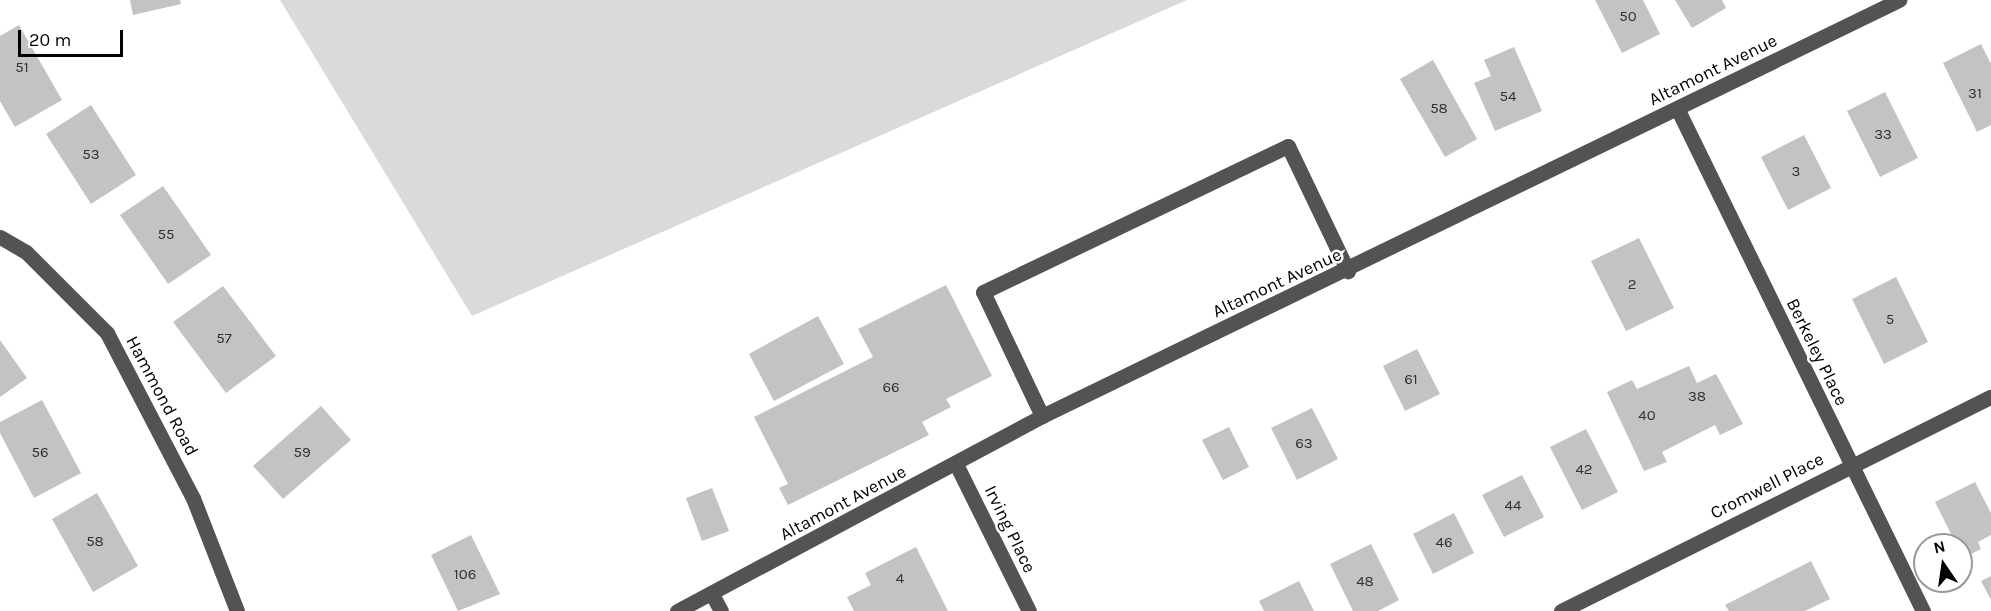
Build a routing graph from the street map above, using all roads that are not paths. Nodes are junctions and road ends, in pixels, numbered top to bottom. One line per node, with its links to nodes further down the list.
1 (1899, 0): 2 (street, Altamont Avenue)
2 (1678, 110): 4 (street, Altamont Avenue); 8 (street, Berkeley Place)
3 (0, 237): 10 (street, Hammond Road)
4 (1348, 271): 6 (street, Altamont Avenue); 6 (street)
5 (1991, 397): 8 (street, Cromwell Place)
6 (1042, 416): 7 (street, Altamont Avenue)
7 (956, 464): 9 (street, Altamont Avenue); 13 (street, Irving Place)
8 (1851, 466): 14 (street, Cromwell Place); 15 (street, Berkeley Place)
9 (712, 594): 11 (street, Altamont Avenue); 12 (street)
10 (237, 611)
11 (677, 611)
12 (721, 611)
13 (1029, 611)
14 (1561, 611)
15 (1923, 611)

